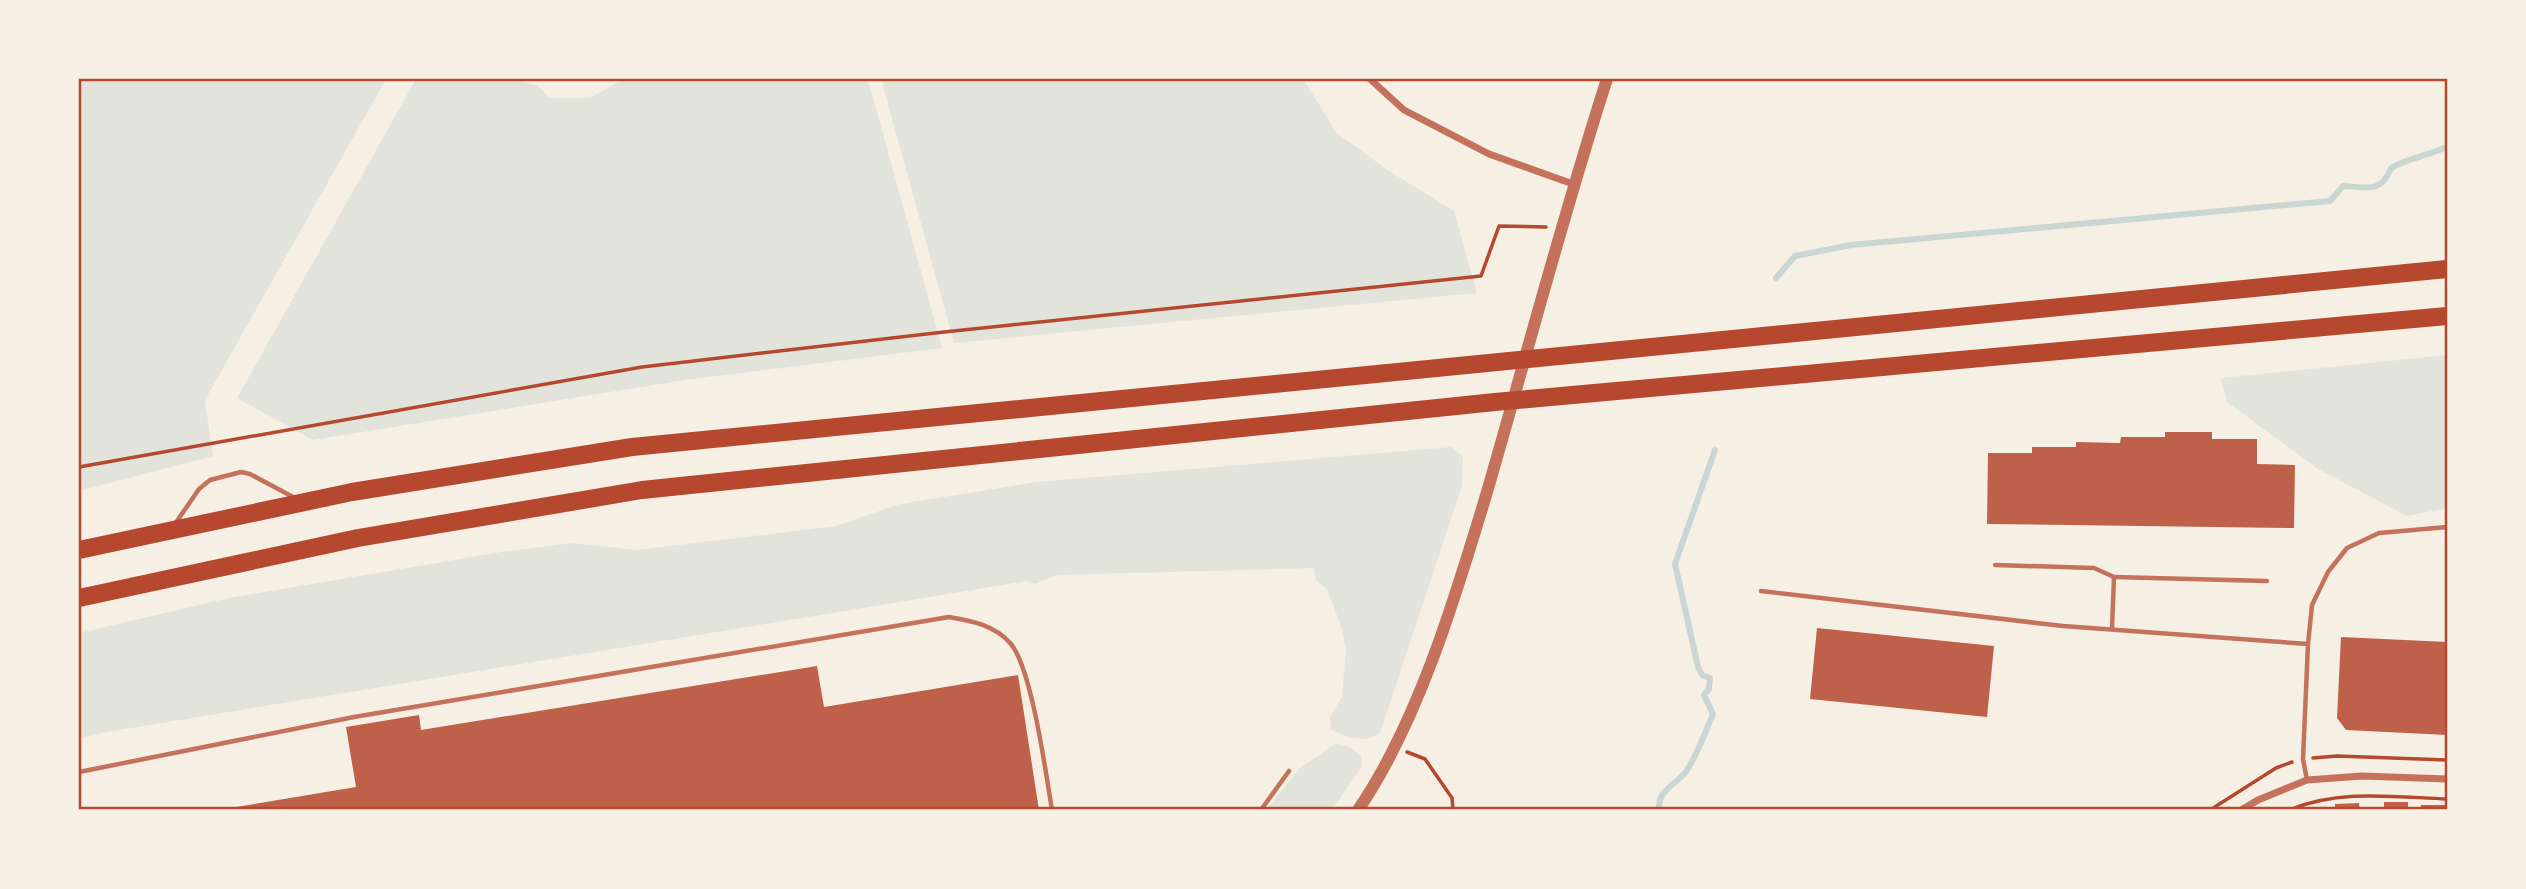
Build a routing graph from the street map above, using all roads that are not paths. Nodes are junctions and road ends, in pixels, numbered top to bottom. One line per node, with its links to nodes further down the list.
1 (1370, 79): 3 (street)
2 (1606, 79): 3 (street)
3 (1573, 184): 23 (street)
4 (2447, 269): 6 (highway)
5 (2447, 316): 14 (highway)
6 (302, 502): 8 (highway); 8 (lane)
7 (2447, 527): 16 (lane)
8 (170, 531): 9 (highway)
9 (79, 550)
10 (1995, 565): 11 (lane)
11 (2115, 577): 12 (lane); 15 (lane)
12 (2267, 580)
13 (1762, 591): 15 (lane)
14 (79, 598)
15 (2112, 629): 16 (lane)
16 (2308, 644): 20 (lane)
17 (1289, 771): 22 (lane)
18 (79, 772): 21 (lane)
19 (2447, 779): 20 (street)
20 (2307, 780): 24 (street)
21 (1052, 810)
22 (1261, 810)
23 (1358, 810)
24 (2241, 810)

